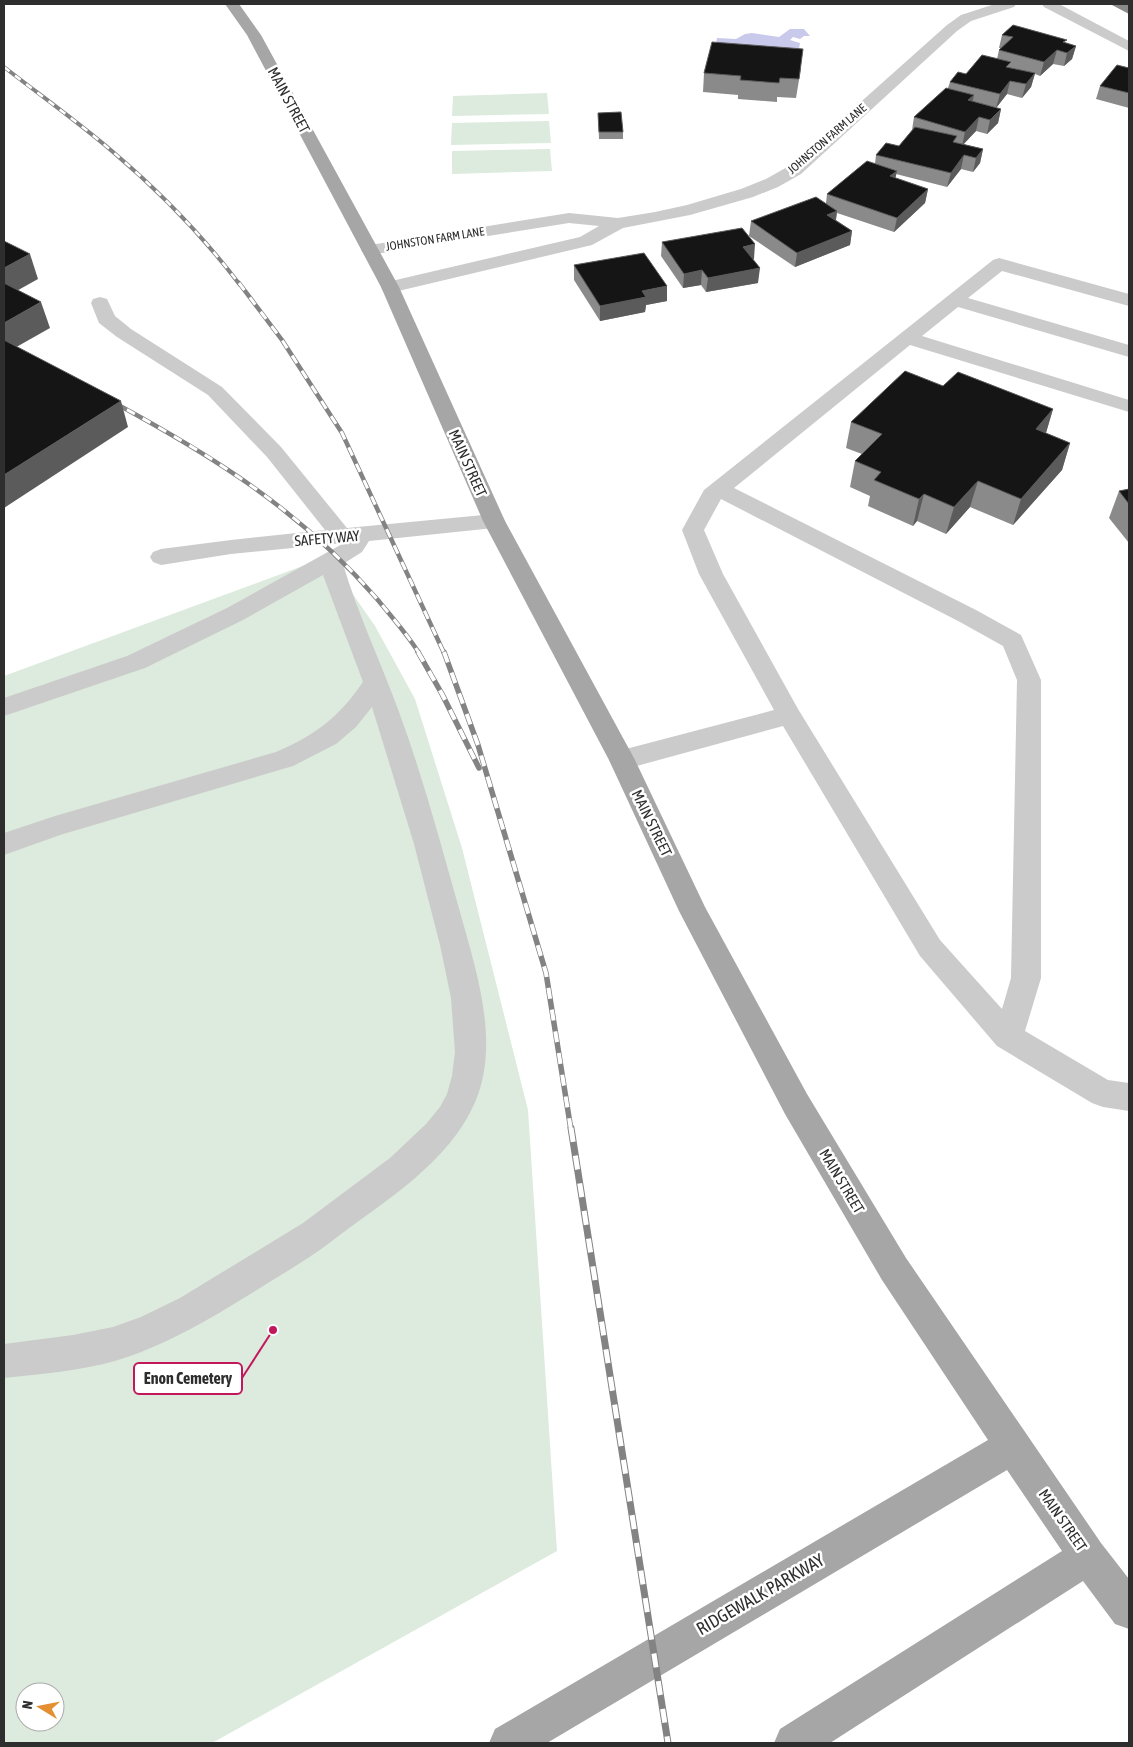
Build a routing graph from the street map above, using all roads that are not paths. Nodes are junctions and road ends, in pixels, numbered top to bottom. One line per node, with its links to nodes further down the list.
1 (232, 4): 6 (main road, MAIN STREET)
2 (1009, 4): 5 (street, JOHNSTON FARM LANE)
3 (1049, 4): 4 (street)
4 (1129, 47)
5 (618, 223): 6 (street, JOHNSTON FARM LANE); 7 (street, JOHNSTON FARM LANE)
6 (370, 250): 7 (main road, MAIN STREET)
7 (390, 287): 15 (main road, MAIN STREET)
8 (955, 300): 9 (street); 11 (street); 12 (street)
9 (1129, 300)
10 (100, 303): 16 (street)
11 (908, 338): 13 (street); 14 (street)
12 (1129, 351)
13 (1129, 406)
14 (719, 489): 20 (street); 23 (street)
15 (494, 520): 16 (street, SAFETY WAY); 21 (main road, MAIN STREET)
16 (345, 544): 17 (street, SAFETY WAY); 18 (street); 19 (street)
17 (161, 557)
18 (376, 682): 22 (street); 25 (street)
19 (4, 707)
20 (789, 715): 21 (street); 23 (street)
21 (622, 760): 26 (main road, MAIN STREET)
22 (4, 844)
23 (1008, 1037): 24 (street)
24 (1129, 1097)
25 (4, 1361)
26 (1012, 1446): 27 (main road, MAIN STREET); 29 (main road, RIDGEWALK PARKWAY)
27 (1088, 1556): 28 (main road, MAIN STREET); 30 (main road)
28 (1129, 1610)
29 (509, 1743)
30 (794, 1743)

